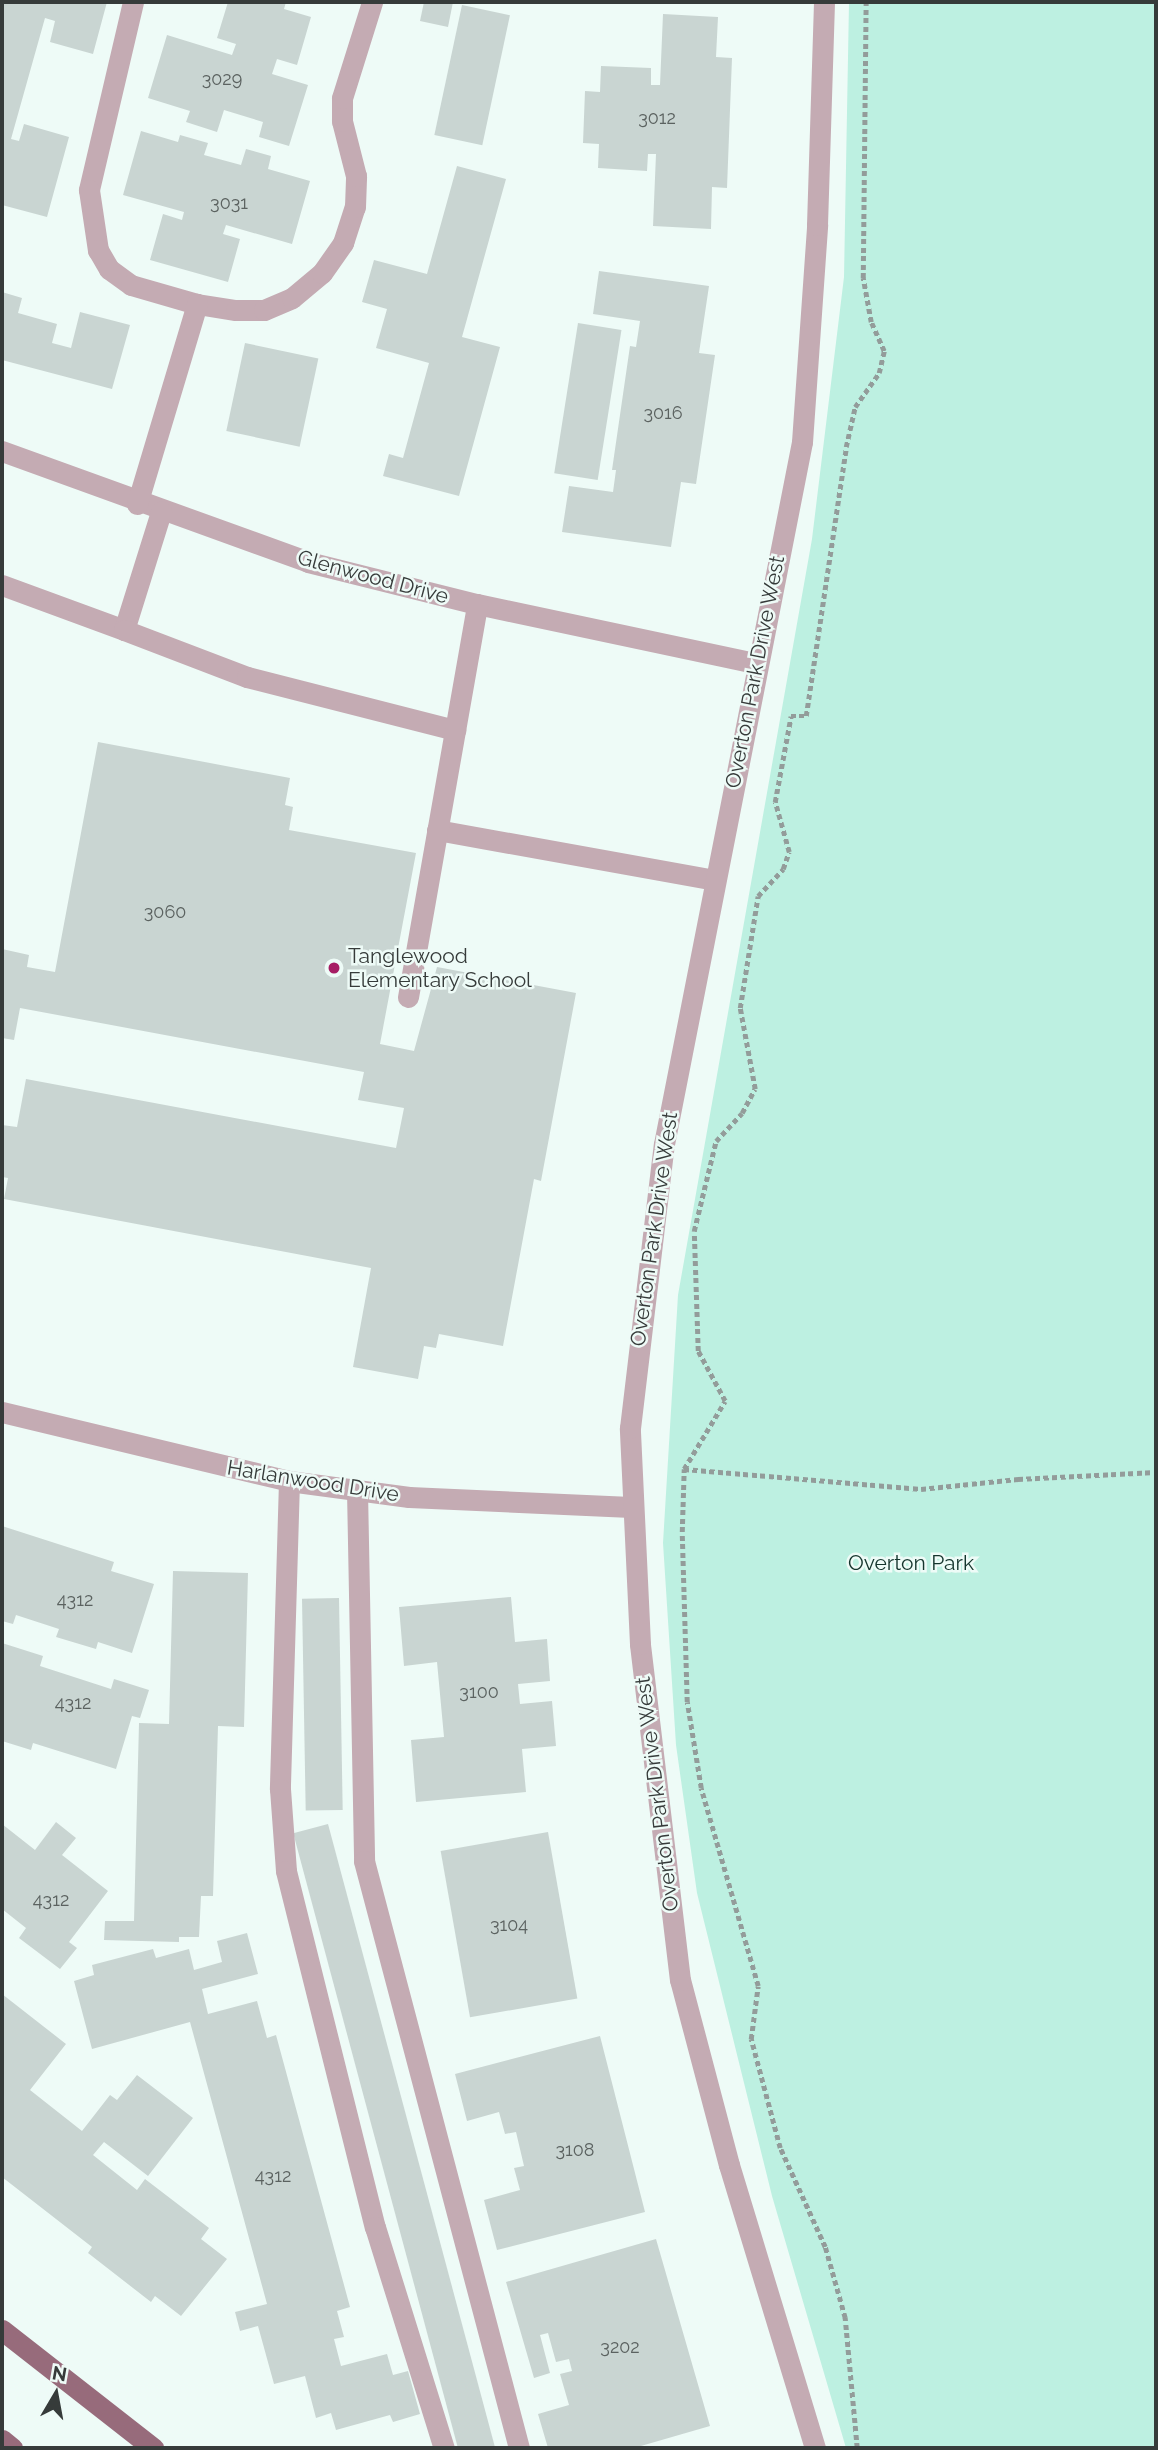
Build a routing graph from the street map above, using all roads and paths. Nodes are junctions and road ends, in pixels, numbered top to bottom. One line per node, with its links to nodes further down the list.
1 (133, 2): 5 (street)
2 (372, 2): 5 (street)
3 (824, 2): 12 (street, Overton Park Drive West)
4 (866, 2): 18 (path)
5 (197, 304): 7 (street)
6 (2, 452): 7 (street, Glenwood Drive)
7 (137, 504): 8 (street, Glenwood Drive)
8 (161, 512): 10 (street, Glenwood Drive); 11 (street)
9 (2, 585): 11 (street)
10 (477, 604): 12 (street, Glenwood Drive); 13 (street)
11 (124, 630): 13 (street)
12 (755, 663): 15 (street, Overton Park Drive West)
13 (455, 730): 14 (street)
14 (437, 830): 15 (street); 16 (street)
15 (714, 880): 22 (street, Overton Park Drive West)
16 (408, 997)
17 (2, 1412): 20 (street, Harlanwood Drive)
18 (684, 1469): 19 (path); 30 (path)
19 (1156, 1472)
20 (289, 1481): 21 (street, Harlanwood Drive); 27 (street)
21 (357, 1490): 22 (street, Harlanwood Drive); 28 (street)
22 (631, 1507): 29 (street, Overton Park Drive West)
23 (2, 2330): 26 (main road)
24 (2, 2440): 25 (main road)
25 (12, 2448)
26 (153, 2448)
27 (444, 2448)
28 (519, 2448)
29 (815, 2448)
30 (857, 2448)

